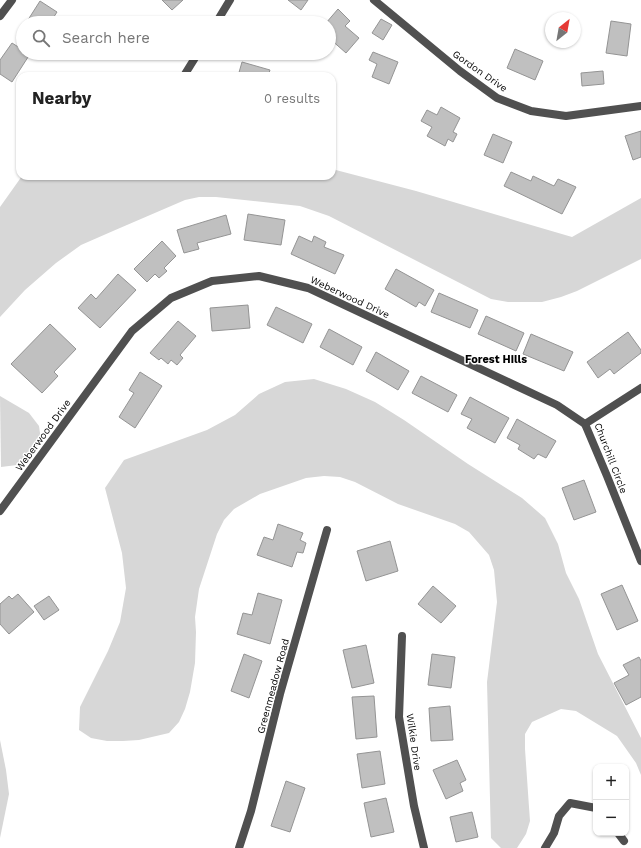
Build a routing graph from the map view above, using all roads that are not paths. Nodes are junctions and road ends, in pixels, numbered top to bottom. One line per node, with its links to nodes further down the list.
1 (12, 0): 4 (street)
2 (230, 0): 5 (street)
3 (374, 0): 8 (street, Gordon Drive)
4 (0, 16)
5 (220, 16)
6 (194, 60): 7 (street)
7 (186, 72)
8 (641, 106)
9 (641, 388): 10 (street, Churchill Circle)
10 (585, 424): 11 (street, Weberwood Drive); 13 (street, Churchill Circle)
11 (0, 511)
12 (327, 530): 18 (street, Greenmeadow Road)
13 (641, 561)
14 (402, 636): 19 (street, Wilkie Drive)
15 (593, 807): 20 (street)
16 (620, 836): 17 (street)
17 (624, 841)
18 (239, 848)
19 (424, 848)
20 (545, 848)

